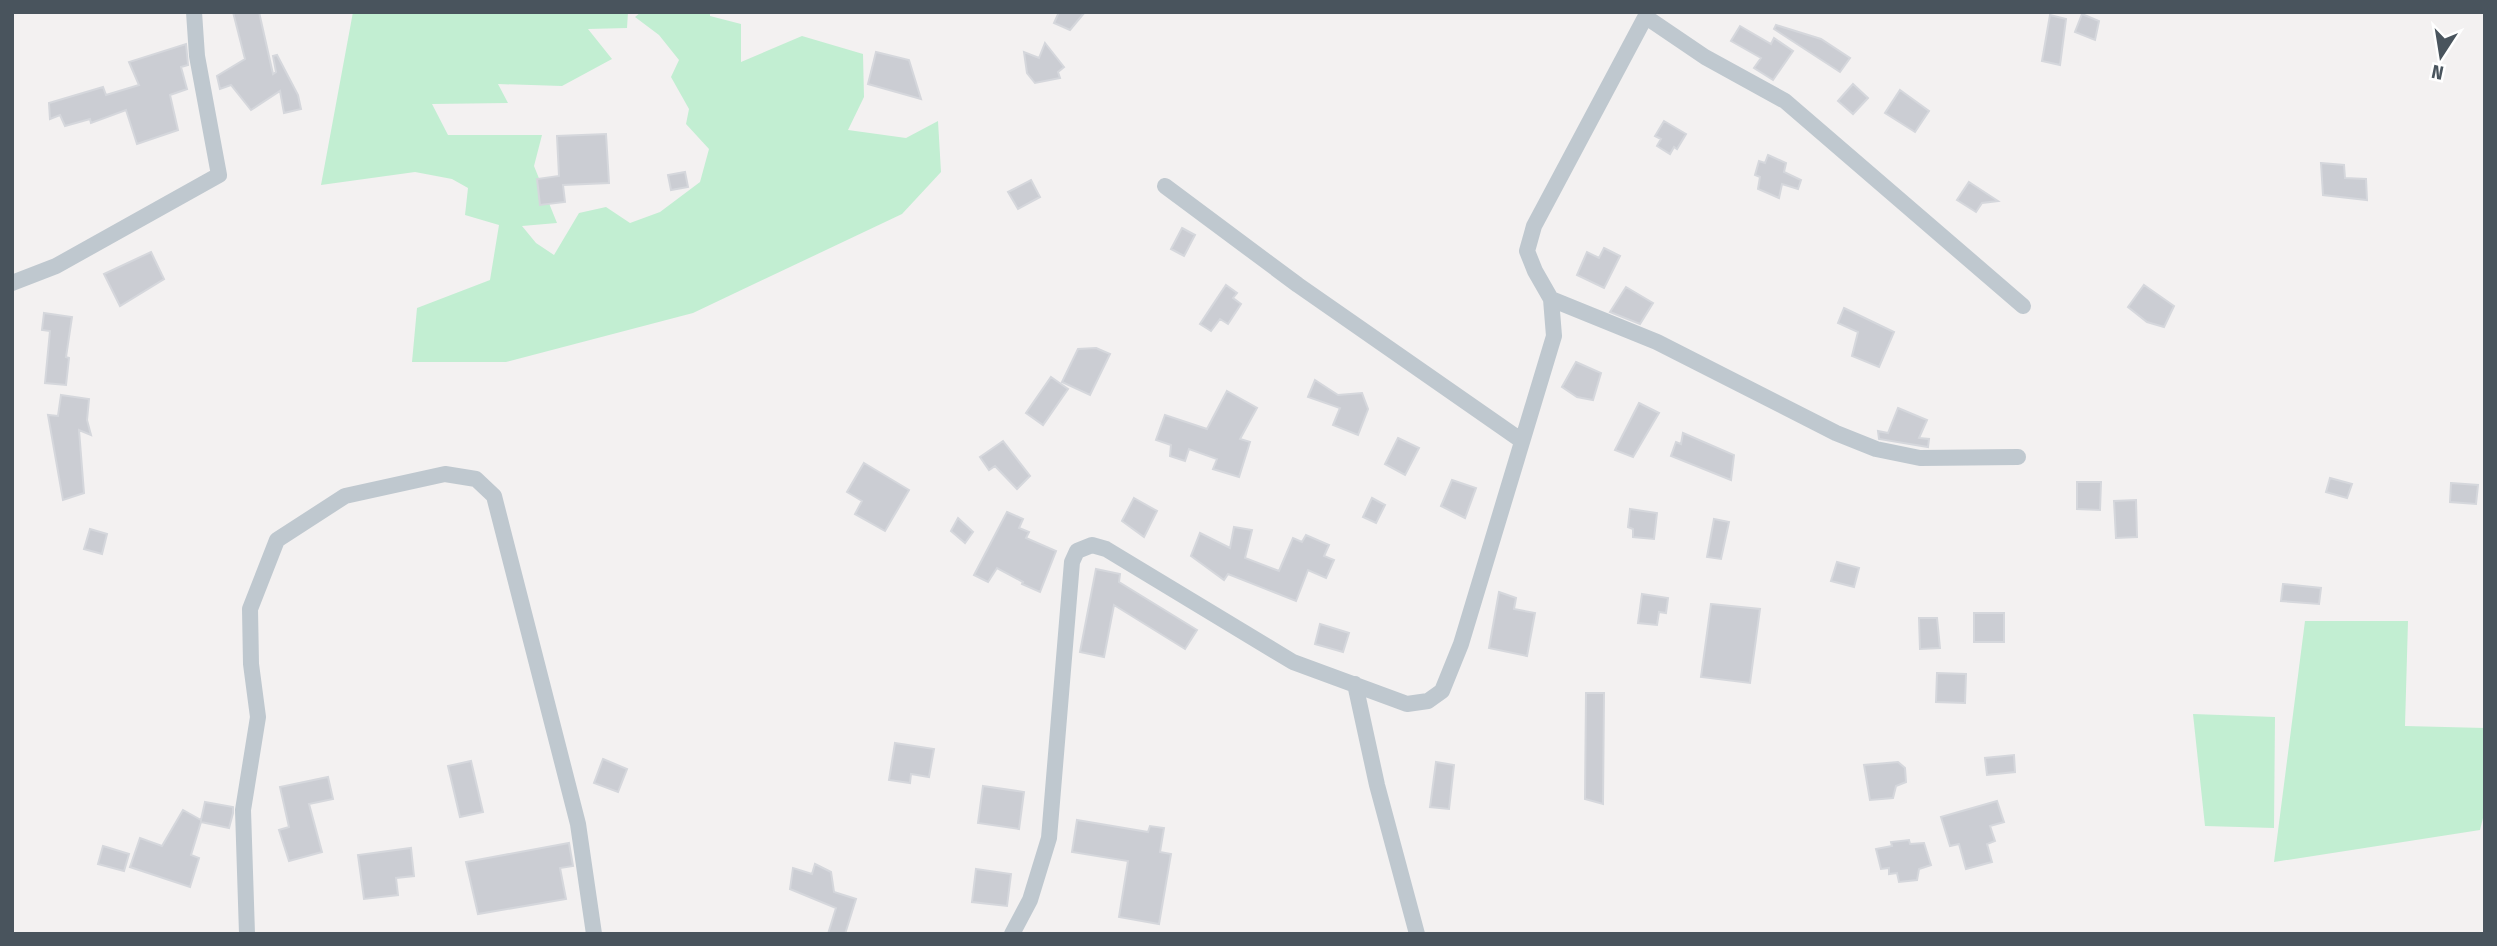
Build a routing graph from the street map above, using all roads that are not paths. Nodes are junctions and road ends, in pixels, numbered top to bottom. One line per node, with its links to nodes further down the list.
1 (194, 12): 4 (street)
2 (1647, 15): 5 (street); 6 (street)
3 (1165, 186): 7 (street)
4 (12, 283)
5 (1551, 299): 7 (street); 8 (street)
6 (2022, 306)
7 (1522, 442): 9 (street)
8 (2018, 457)
9 (1355, 684): 12 (street); 13 (street)
10 (247, 934): 11 (street)
11 (594, 934)
12 (1012, 934)
13 (1417, 934)

